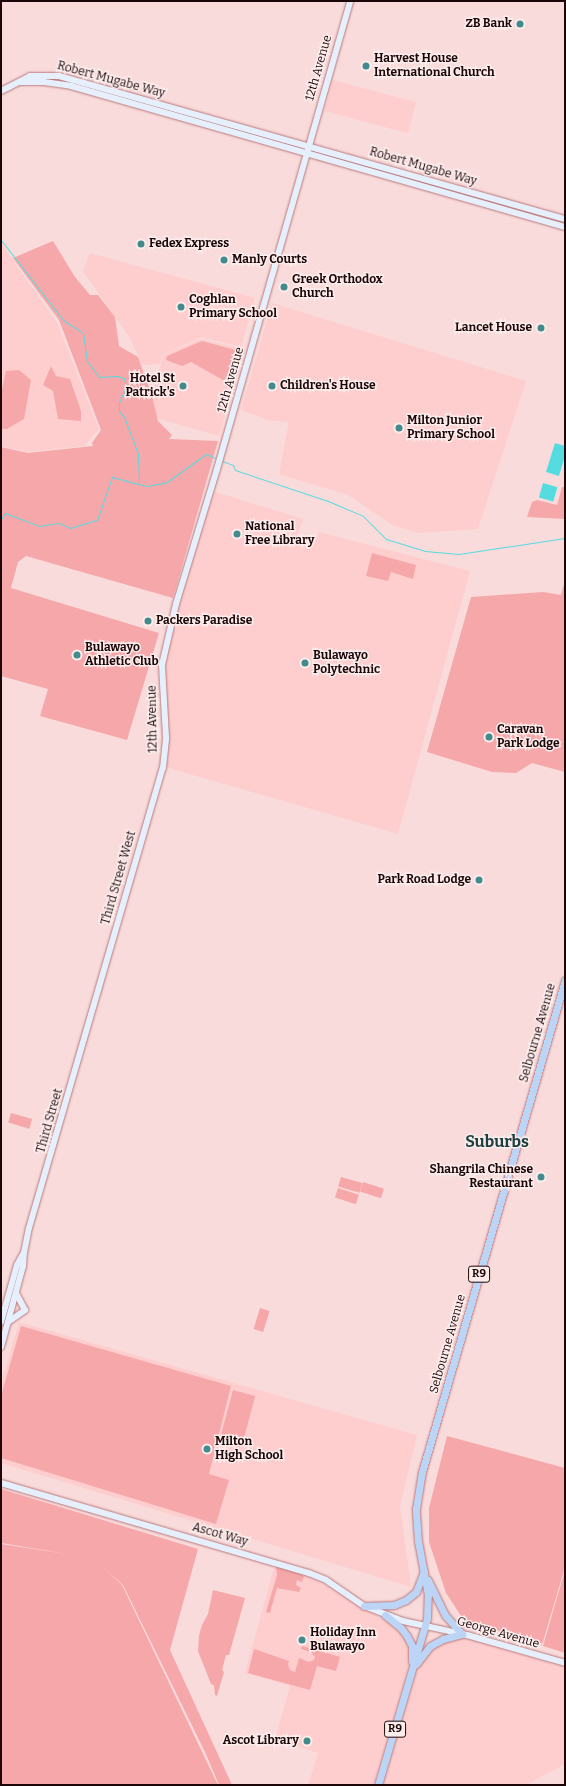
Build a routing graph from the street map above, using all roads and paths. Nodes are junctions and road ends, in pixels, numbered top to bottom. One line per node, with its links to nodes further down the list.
1 (350, 1): 4 (main road, 12th Avenue)
2 (15, 83): 3 (main road); 4 (main road, Robert Mugabe Way); 5 (main road, Robert Mugabe Way)
3 (1, 91)
4 (309, 146): 5 (main road, 12th Avenue); 6 (main road, Robert Mugabe Way)
5 (307, 153): 7 (main road, Robert Mugabe Way); 8 (main road, 12th Avenue)
6 (565, 219)
7 (565, 227)
8 (163, 768): 10 (main road, Third Street West)
9 (565, 980): 16 (highway, Selbourne Avenue / R9)
10 (97, 996): 11 (main road, Third Street)
11 (13, 1292): 12 (main road); 13 (main road, Third Street); 13 (main road)
12 (1, 1297)
13 (3, 1320): 14 (main road, Third Street)
14 (1, 1347)
15 (1, 1483): 17 (main road, Ascot Way)
16 (424, 1571): 17 (highway); 19 (highway, Selbourne Avenue / R9); 20 (highway)
17 (364, 1606): 18 (main road, Ascot Way)
18 (385, 1615): 19 (main road, Ascot Way); 22 (highway)
19 (425, 1626): 20 (main road, George Avenue); 22 (highway, R9)
20 (462, 1634): 21 (main road, George Avenue); 22 (highway)
21 (565, 1663)
22 (411, 1674): 23 (highway, R9)
23 (378, 1785)

